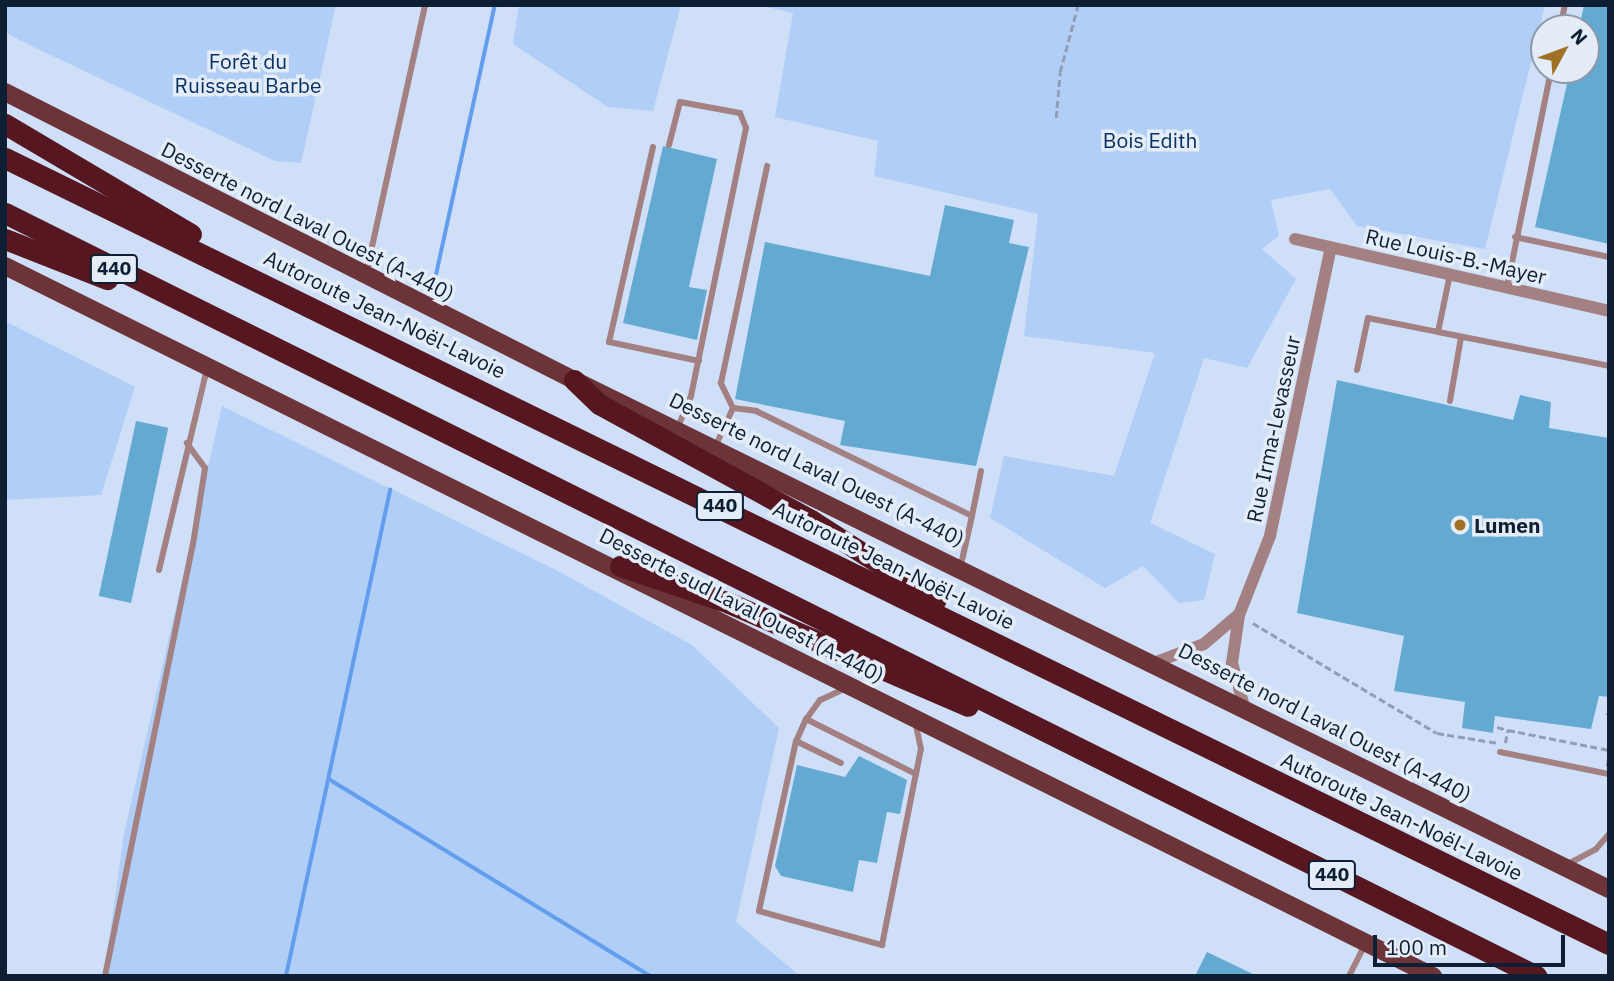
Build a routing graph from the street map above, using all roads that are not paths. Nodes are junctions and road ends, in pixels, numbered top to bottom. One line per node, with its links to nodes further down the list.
1 (425, 5): 17 (lane)
2 (1548, 84): 10 (lane)
3 (5, 92): 17 (main road, Desserte nord Laval Ouest (A-440))
4 (5, 124): 19 (highway)
5 (669, 145): 24 (lane)
6 (653, 148): 24 (lane)
7 (5, 158): 19 (highway, Autoroute Jean-Noël-Lavoie / 440)
8 (768, 166): 30 (lane)
9 (5, 213): 21 (highway, 440)
10 (1515, 237): 14 (lane); 18 (lane)
11 (5, 239): 21 (highway)
12 (1295, 239): 13 (street, Rue Louis-B.-Mayer)
13 (1331, 247): 16 (street, Rue Louis-B.-Mayer); 39 (street, Rue Irma-Levasseur)
14 (1609, 257)
15 (5, 268): 25 (main road, Desserte sud Laval Ouest (A-440))
16 (1450, 274): 18 (street, Rue Louis-B.-Mayer); 22 (lane)
17 (365, 276): 28 (main road, Desserte nord Laval Ouest (A-440))
18 (1507, 287): 20 (street, Rue Louis-B.-Mayer)
19 (282, 291): 40 (highway, Autoroute Jean-Noël-Lavoie / 440)
20 (1609, 312)
21 (214, 320): 50 (highway, 440)
22 (1438, 332): 23 (lane); 27 (lane)
23 (1461, 337): 26 (lane); 29 (lane)
24 (699, 361): 31 (lane)
25 (208, 366): 32 (lane); 37 (main road, Desserte sud Laval Ouest (A-440))
26 (1609, 366)
27 (1357, 370)
28 (574, 380): 31 (main road, Desserte nord Laval Ouest (A-440)); 40 (highway)
29 (1450, 401)
30 (733, 408): 33 (lane); 35 (lane)
31 (678, 426): 33 (main road, Desserte nord Laval Ouest (A-440))
32 (187, 443): 38 (lane); 58 (lane)
33 (716, 445): 36 (main road, Desserte nord Laval Ouest (A-440))
34 (981, 471): 35 (lane)
35 (972, 516): 36 (lane)
36 (961, 565): 41 (main road, Desserte nord Laval Ouest (A-440))
37 (620, 566): 42 (main road, Desserte sud Laval Ouest (A-440)); 50 (highway)
38 (159, 570)
39 (1239, 615): 41 (street, Rue Irma-Levasseur); 43 (street, Rue Irma-Levasseur)
40 (1033, 660): 57 (highway, Autoroute Jean-Noël-Lavoie / 440)
41 (1156, 662): 43 (main road, Desserte nord Laval Ouest (A-440))
42 (850, 688): 44 (lane); 45 (main road, Desserte sud Laval Ouest (A-440))
43 (1244, 706): 54 (main road, Desserte nord Laval Ouest (A-440))
44 (806, 719): 46 (lane); 49 (lane)
45 (914, 719): 49 (lane); 56 (main road, Desserte sud Laval Ouest (A-440))
46 (796, 741): 48 (lane); 49 (lane)
47 (1500, 752): 51 (lane)
48 (841, 763)
49 (916, 774)
50 (1128, 774): 61 (highway, 440)
51 (1609, 774)
52 (1609, 834): 53 (lane)
53 (1606, 844): 54 (lane)
54 (1563, 867): 55 (main road, Desserte nord Laval Ouest (A-440))
55 (1609, 889)
56 (1366, 942): 59 (lane); 60 (main road, Desserte sud Laval Ouest (A-440))
57 (1609, 944)
58 (105, 976)
59 (1349, 976)
60 (1433, 976)
61 (1537, 976)

